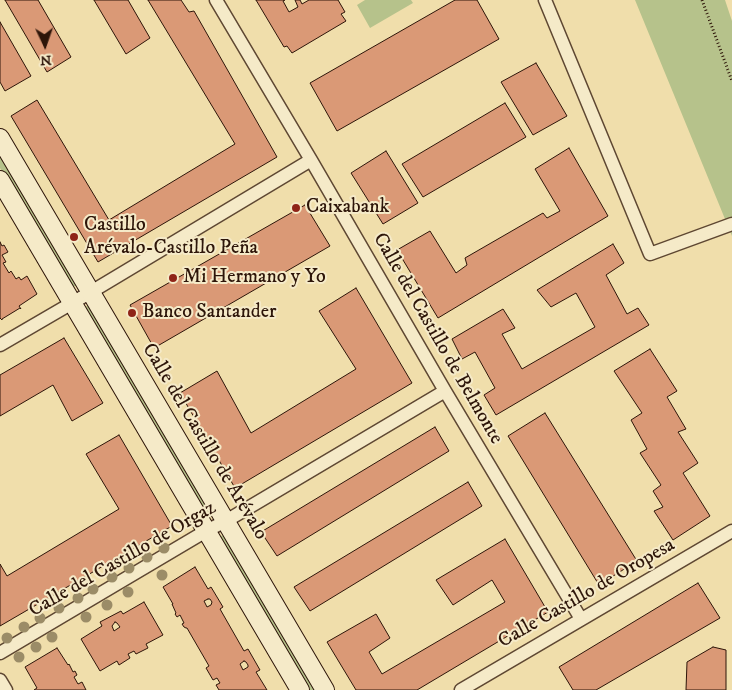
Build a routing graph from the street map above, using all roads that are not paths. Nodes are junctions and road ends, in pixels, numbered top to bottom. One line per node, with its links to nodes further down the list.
1 (216, 0): 4 (street, Calle del Castillo de Belmonte)
2 (545, 0): 6 (street)
3 (0, 138): 7 (street, Calle del Castillo de Arévalo)
4 (310, 160): 7 (street); 10 (street, Calle del Castillo de Belmonte)
5 (0, 180): 8 (street)
6 (732, 224)
7 (91, 292): 8 (street); 11 (street, Calle del Castillo de Arévalo)
8 (72, 303): 9 (street); 12 (street)
9 (0, 345)
10 (445, 391): 11 (street, Calle del Castillo de Orgaz); 14 (street, Calle del Castillo de Belmonte)
11 (226, 521): 12 (street, Calle del Castillo de Orgaz); 19 (street, Calle del Castillo de Arévalo)
12 (206, 531): 15 (street, Calle del Castillo de Orgaz); 18 (street)
13 (732, 531): 14 (street, Calle Castillo de Oropesa)
14 (581, 619): 20 (street, Calle Castillo de Oropesa)
15 (0, 653)
16 (0, 680): 17 (street)
17 (6, 690)
18 (300, 690)
19 (325, 690)
20 (461, 690)

